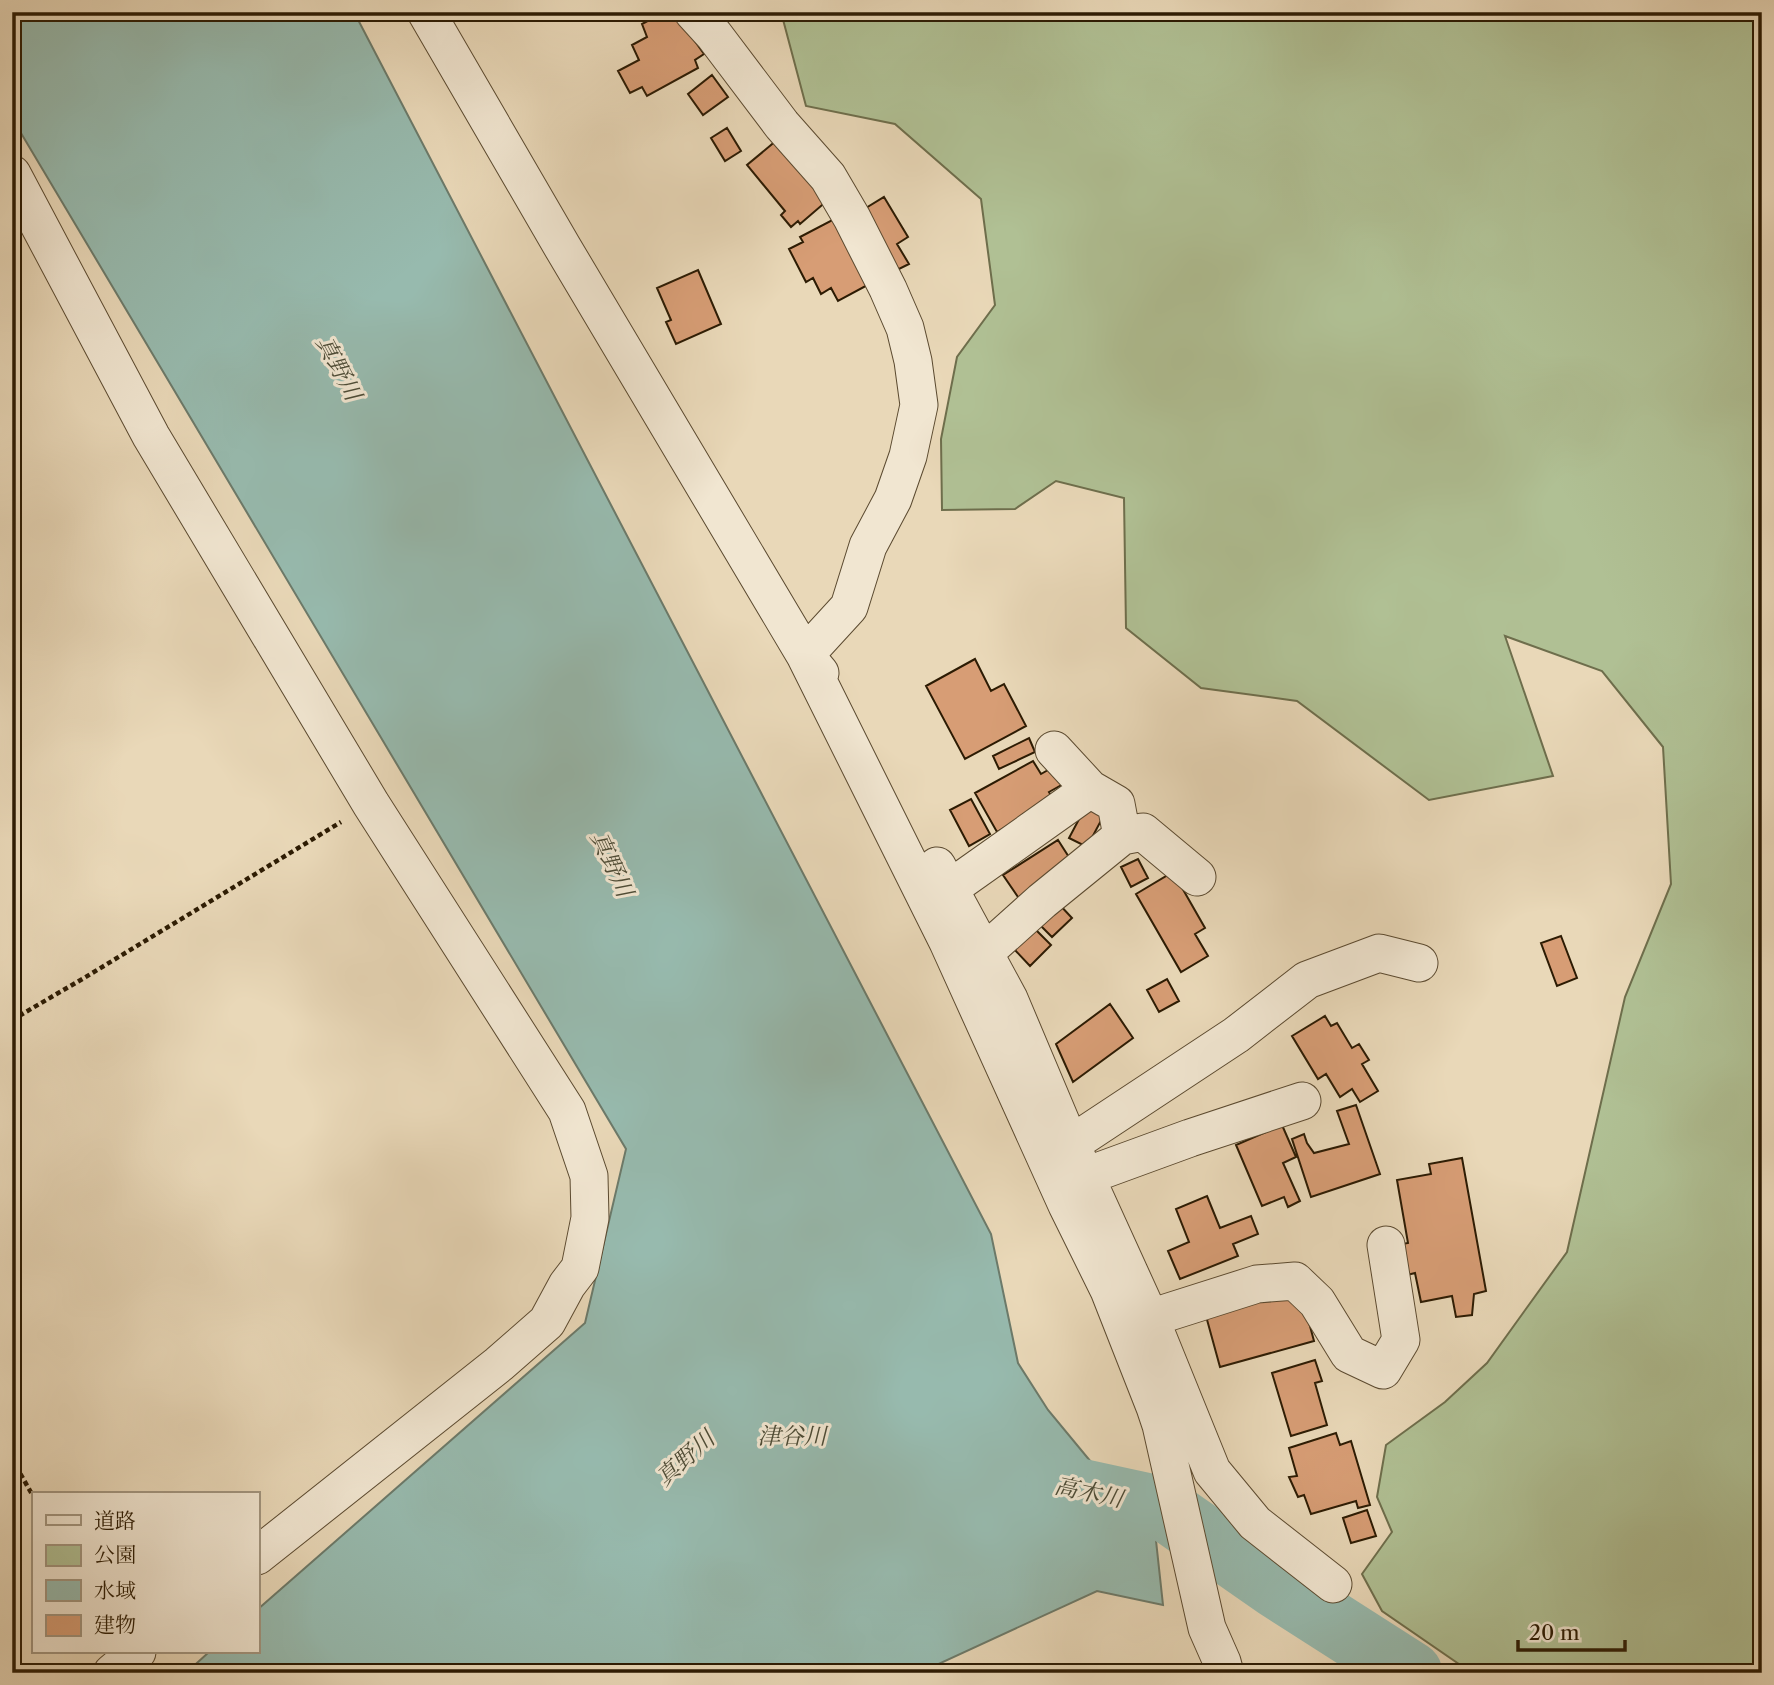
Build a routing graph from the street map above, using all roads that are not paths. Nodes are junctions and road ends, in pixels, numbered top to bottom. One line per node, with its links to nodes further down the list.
1 (426, 12): 4 (street)
2 (693, 12): 4 (street)
3 (12, 174): 17 (street)
4 (805, 655): 9 (street); 21 (street)
5 (1054, 750): 6 (street)
6 (1090, 789): 7 (street); 9 (street)
7 (1122, 836): 8 (street); 10 (street)
8 (1197, 877)
9 (949, 889): 10 (street)
10 (984, 953): 13 (street)
11 (1419, 963): 13 (street)
12 (1302, 1101): 14 (street)
13 (1071, 1143): 14 (street)
14 (1086, 1176): 16 (street)
15 (1386, 1245): 16 (street)
16 (1150, 1318): 18 (street)
17 (259, 1554)
18 (1333, 1584)
19 (135, 1654): 20 (street)
20 (111, 1673)
21 (1225, 1673)

